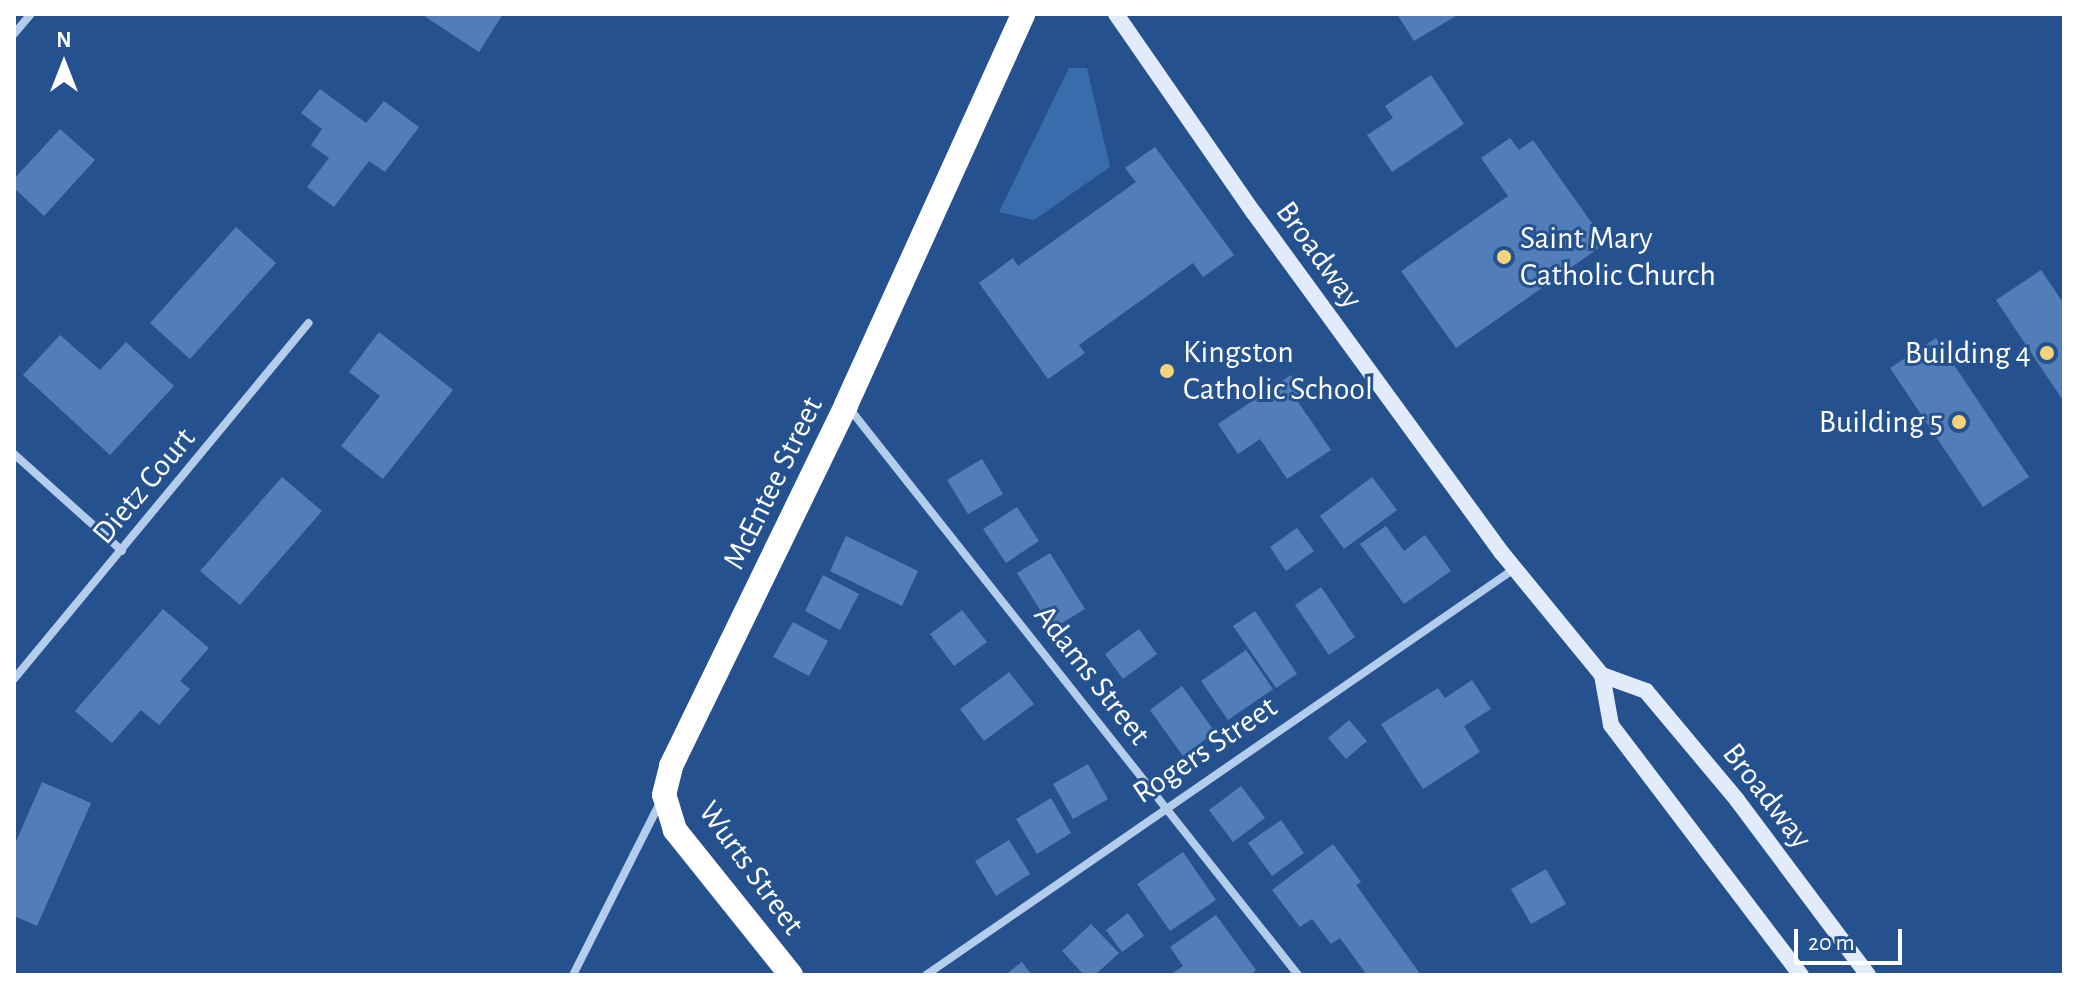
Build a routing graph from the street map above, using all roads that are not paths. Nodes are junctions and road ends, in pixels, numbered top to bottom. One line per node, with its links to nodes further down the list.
1 (31, 14): 4 (street)
2 (1023, 14): 6 (highway, McEntee Street)
3 (1116, 14): 9 (street, Broadway)
4 (14, 34)
5 (309, 323): 8 (street, Dietz Court)
6 (846, 405): 12 (highway, McEntee Street); 13 (street, Adams Street)
7 (14, 454): 8 (street)
8 (122, 551): 11 (street, Dietz Court)
9 (1514, 569): 10 (street, Broadway); 13 (street, Rogers Street)
10 (1602, 675): 18 (street, Broadway); 19 (street, Broadway)
11 (14, 679)
12 (664, 795): 14 (street, McEntee Street); 15 (highway, Wurts Street)
13 (1165, 807): 16 (street, Rogers Street); 17 (street, Adams Street)
14 (573, 975)
15 (791, 975)
16 (926, 975)
17 (1298, 975)
18 (1801, 975)
19 (1868, 975)

